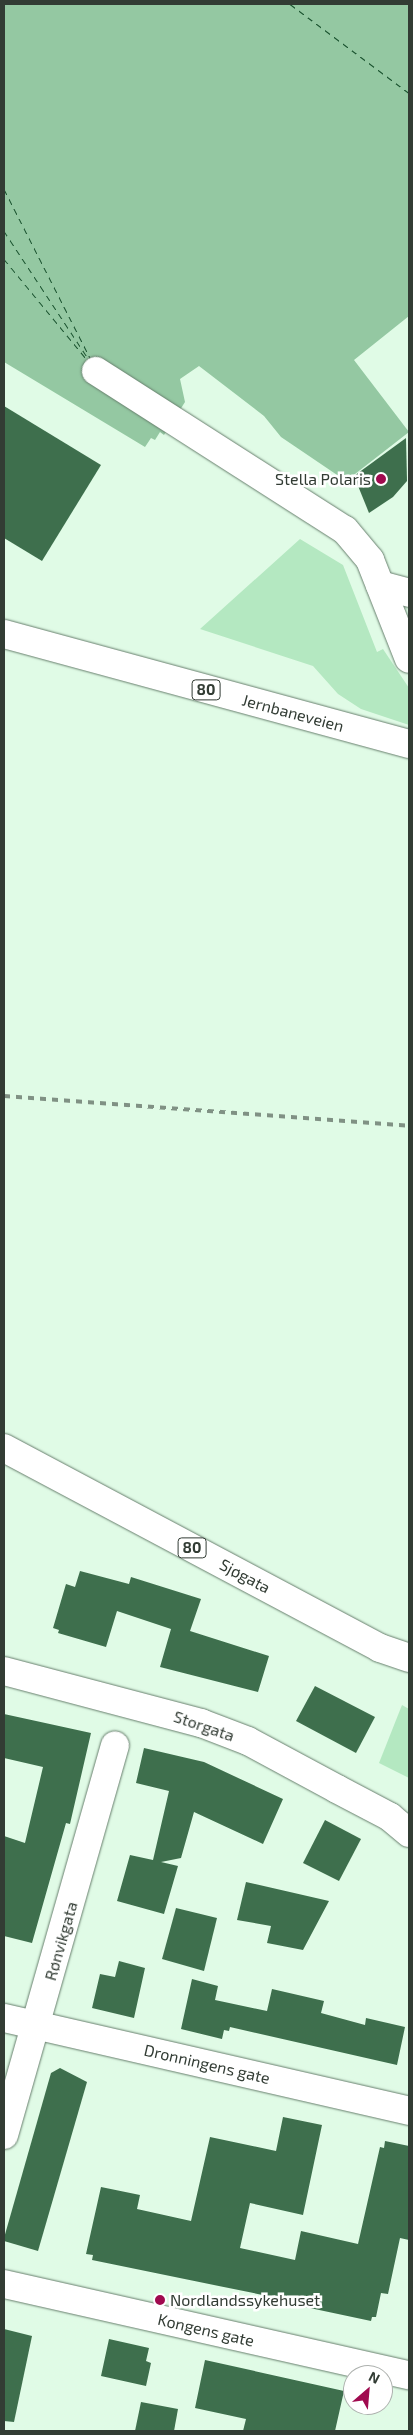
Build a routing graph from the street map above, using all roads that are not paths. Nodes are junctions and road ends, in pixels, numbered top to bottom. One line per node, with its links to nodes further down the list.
1 (96, 371): 2 (main road)
2 (380, 585): 3 (main road); 5 (main road)
3 (409, 593)
4 (4, 634): 6 (main road, Jernbaneveien / 80)
5 (409, 660)
6 (409, 744)
7 (4, 1448): 8 (main road, Sjøgata / 80)
8 (380, 1648): 9 (main road, Sjøgata / 80); 11 (main road, Sjøgata / 80)
9 (409, 1658)
10 (4, 1672): 13 (main road, Storgata)
11 (409, 1672)
12 (115, 1745): 15 (main road, Rønvikgata)
13 (403, 1822)
14 (4, 2018): 15 (main road, Dronningens gate)
15 (35, 2025): 16 (main road, Dronningens gate); 17 (main road, Rønvikgata)
16 (409, 2111)
17 (4, 2135)
18 (4, 2284): 19 (main road, Kongens gate)
19 (409, 2375)

